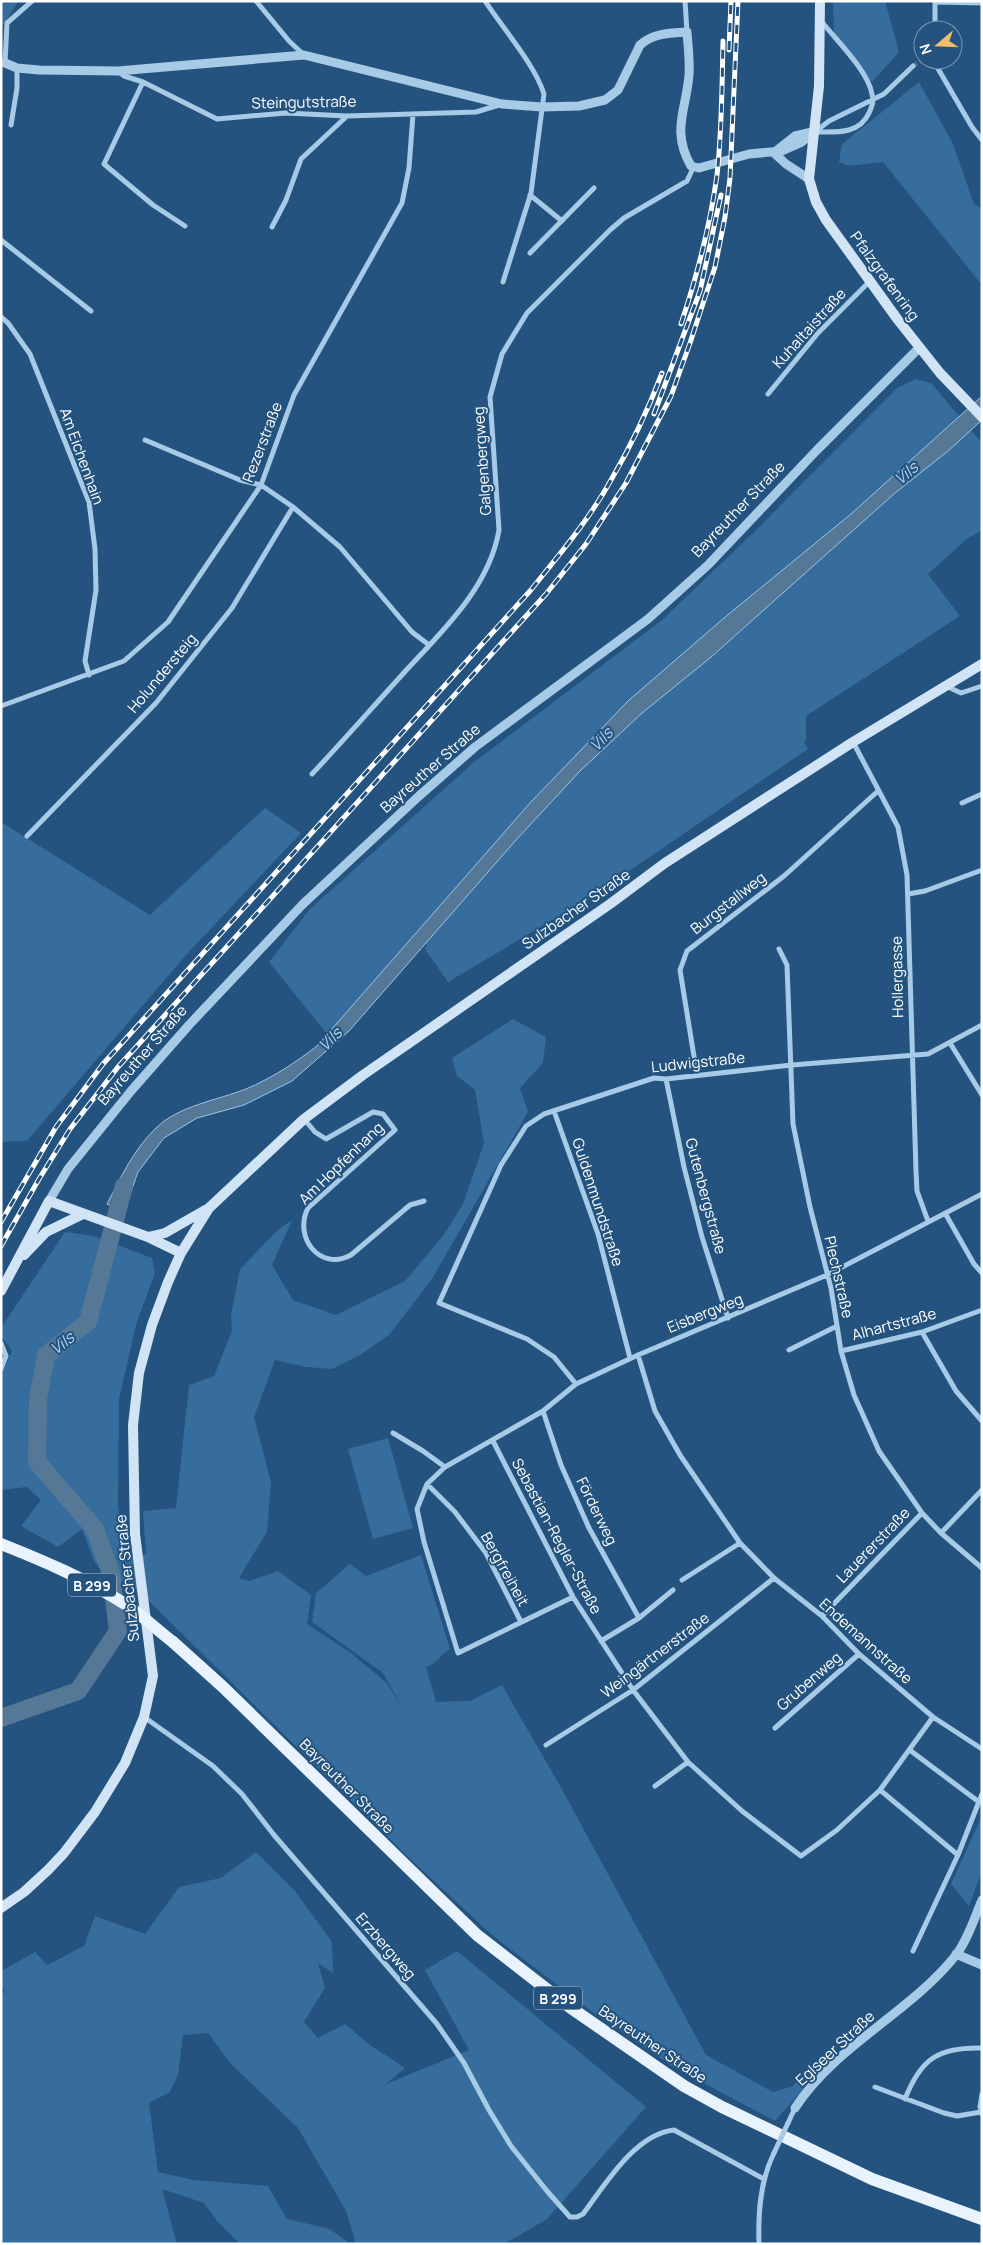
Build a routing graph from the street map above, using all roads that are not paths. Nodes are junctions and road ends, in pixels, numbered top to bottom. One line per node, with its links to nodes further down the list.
1 (32, 1): 7 (street, Steingutstraße)
2 (256, 1): 12 (street)
3 (484, 1): 21 (street)
4 (685, 1): 11 (street)
5 (820, 1): 10 (main road, Pfalzgrafenring)
6 (936, 2): 8 (street); 9 (street)
7 (23, 4): 13 (street, Steingutstraße)
8 (982, 4)
9 (935, 20)
10 (821, 22): 19 (street); 25 (main road, Pfalzgrafenring)
11 (687, 32): 21 (street, Steingutstraße); 28 (street)
12 (304, 55): 17 (street, Steingutstraße); 20 (street, Steingutstraße)
13 (2, 61): 15 (street, Steingutstraße)
14 (912, 67): 19 (street)
15 (17, 68): 17 (street, Steingutstraße); 24 (street)
16 (940, 70): 26 (street)
17 (118, 71): 18 (street, Steingutstraße)
18 (143, 82): 23 (street, Steingutstraße); 33 (street)
19 (873, 99): 25 (street); 25 (street)
20 (502, 104): 21 (street, Steingutstraße); 22 (street, Steingutstraße)
21 (542, 107): 31 (street)
22 (414, 114): 23 (street, Steingutstraße); 45 (street, Rezerstraße)
23 (346, 116): 34 (street)
24 (11, 125)
25 (815, 132): 27 (street); 29 (main road, Pfalzgrafenring)
26 (982, 140)
27 (774, 153): 28 (street); 29 (street)
28 (694, 166): 47 (street, Galgenbergweg)
29 (809, 179): 37 (main road, Pfalzgrafenring)
30 (594, 188): 32 (street)
31 (530, 195): 32 (street); 38 (street)
32 (562, 221): 36 (street)
33 (185, 226)
34 (272, 227)
35 (1, 240): 39 (street)
36 (530, 253)
37 (870, 280): 41 (main road, Pfalzgrafenring); 42 (street, Kuhaltaistraße)
38 (503, 282)
39 (91, 311)
40 (1, 317): 49 (street, Am Eichenhain)
41 (919, 348): 43 (main road, Pfalzgrafenring); 72 (street, Bayreuther Straße)
42 (768, 394)
43 (982, 417)
44 (146, 440): 45 (street)
45 (262, 485): 46 (street); 49 (street, Rezerstraße)
46 (293, 507): 47 (street); 58 (street, Holundersteig)
47 (429, 645): 54 (street, Galgenbergweg)
48 (982, 664): 50 (main road, Sulzbacher Straße)
49 (89, 675): 52 (street, Rezerstraße)
50 (946, 686): 51 (street); 53 (main road, Sulzbacher Straße)
51 (982, 686)
52 (1, 706)
53 (853, 742): 55 (street, Hollergasse); 70 (main road, Sulzbacher Straße)
54 (312, 774)
55 (878, 790): 60 (street, Hollergasse); 66 (street, Burgstallweg)
56 (982, 794): 57 (street)
57 (962, 802)
58 (27, 836)
59 (982, 870): 60 (street)
60 (908, 894): 64 (street, Hollergasse)
61 (779, 949): 65 (street, Plechstraße)
62 (982, 1025): 63 (street, Ludwigstraße)
63 (950, 1043): 64 (street, Ludwigstraße); 68 (street)
64 (912, 1054): 65 (street, Ludwigstraße); 77 (street, Hollergasse)
65 (792, 1065): 66 (street, Ludwigstraße); 82 (street, Plechstraße)
66 (697, 1075): 67 (street, Ludwigstraße)
67 (666, 1079): 69 (street, Ludwigstraße); 85 (street, Gutenbergstraße)
68 (982, 1095)
69 (554, 1111): 92 (street, Guldenmundstraße); 94 (street, Ludwigstraße)
70 (304, 1119): 73 (street, Am Hopfenhang); 74 (main road, Sulzbacher Straße)
71 (982, 1194): 75 (street, Eisbergweg)
72 (49, 1201): 76 (main road); 80 (main road, Bayreuther Straße)
73 (424, 1201)
74 (209, 1208): 78 (main road, Sulzbacher Straße); 79 (main road, Sulzbacher Straße)
75 (945, 1212): 77 (street, Eisbergweg); 81 (street)
76 (83, 1214): 78 (main road); 80 (main road, Bayreuther Straße)
77 (928, 1221): 82 (street, Eisbergweg)
78 (148, 1237): 79 (main road)
79 (181, 1253): 117 (main road, Sulzbacher Straße)
80 (16, 1262): 83 (main road, Bayreuther Straße)
81 (982, 1273)
82 (827, 1275): 85 (street, Eisbergweg); 86 (street, Plechstraße)
83 (1, 1291)
84 (982, 1310): 87 (street, Alhartstraße)
85 (728, 1318): 91 (street, Eisbergweg)
86 (837, 1326): 89 (street); 90 (street, Plechstraße)
87 (922, 1332): 90 (street, Alhartstraße); 96 (street)
88 (1, 1343): 93 (street)
89 (789, 1350)
90 (840, 1350): 102 (street, Plechstraße)
91 (638, 1355): 92 (street, Eisbergweg); 104 (street, Endemannstraße)
92 (630, 1358): 94 (street, Eisbergweg)
93 (1, 1369)
94 (576, 1384): 95 (street, Eisbergweg)
95 (543, 1410): 98 (street, Eisbergweg); 112 (street, Förderweg)
96 (982, 1421)
97 (393, 1433): 99 (street)
98 (493, 1441): 99 (street, Eisbergweg); 110 (street, Sebastian-Regler-Straße)
99 (445, 1468): 100 (street, Eisbergweg)
100 (427, 1484): 113 (street, Bergfreiheit); 113 (street, Eisbergweg)
101 (982, 1490): 103 (street)
102 (922, 1513): 103 (street, Plechstraße); 111 (street, Lauererstraße)
103 (941, 1534): 106 (street, Plechstraße)
104 (740, 1543): 107 (street, Endemannstraße); 108 (street)
105 (1, 1544): 141 (main road, Bayreuther Straße / B 299, bridge)
106 (982, 1568)
107 (774, 1578): 111 (street, Endemannstraße); 116 (street, Weingärtnerstraße)
108 (682, 1580)
109 (673, 1590): 112 (street)
110 (573, 1597): 113 (street); 114 (street, Sebastian-Regler-Straße)
111 (822, 1616): 115 (street, Endemannstraße)
112 (639, 1618): 114 (street)
113 (521, 1622)
114 (601, 1642): 116 (street, Sebastian-Regler-Straße)
115 (859, 1654): 118 (street, Endemannstraße); 119 (street, Grubenweg)
116 (633, 1690): 120 (street, Weingärtnerstraße); 123 (street, Sebastian-Regler-Straße)
117 (144, 1717): 130 (main road, Sulzbacher Straße); 140 (street, Erzbergweg)
118 (933, 1717): 121 (street, Endemannstraße); 122 (street)
119 (775, 1728)
120 (546, 1745)
121 (982, 1749)
122 (911, 1750): 125 (street); 127 (street)
123 (688, 1762): 124 (street); 125 (street, Sebastian-Regler-Straße)
124 (655, 1786)
125 (880, 1790): 128 (street)
126 (982, 1794): 127 (street)
127 (979, 1802): 128 (street)
128 (958, 1855): 131 (street)
129 (982, 1900): 132 (street, Eglseer Straße)
130 (1, 1908)
131 (913, 1951)
132 (956, 1954): 133 (street); 138 (street, Eglseer Straße)
133 (982, 1965)
134 (982, 2048): 137 (street)
135 (875, 2088): 137 (street)
136 (982, 2094): 139 (street)
137 (905, 2099): 139 (street)
138 (795, 2108): 140 (street, Eglseer Straße, bridge)
139 (982, 2113)
140 (764, 2179): 142 (street, Eglseer Straße)
141 (982, 2219)
142 (759, 2244)

